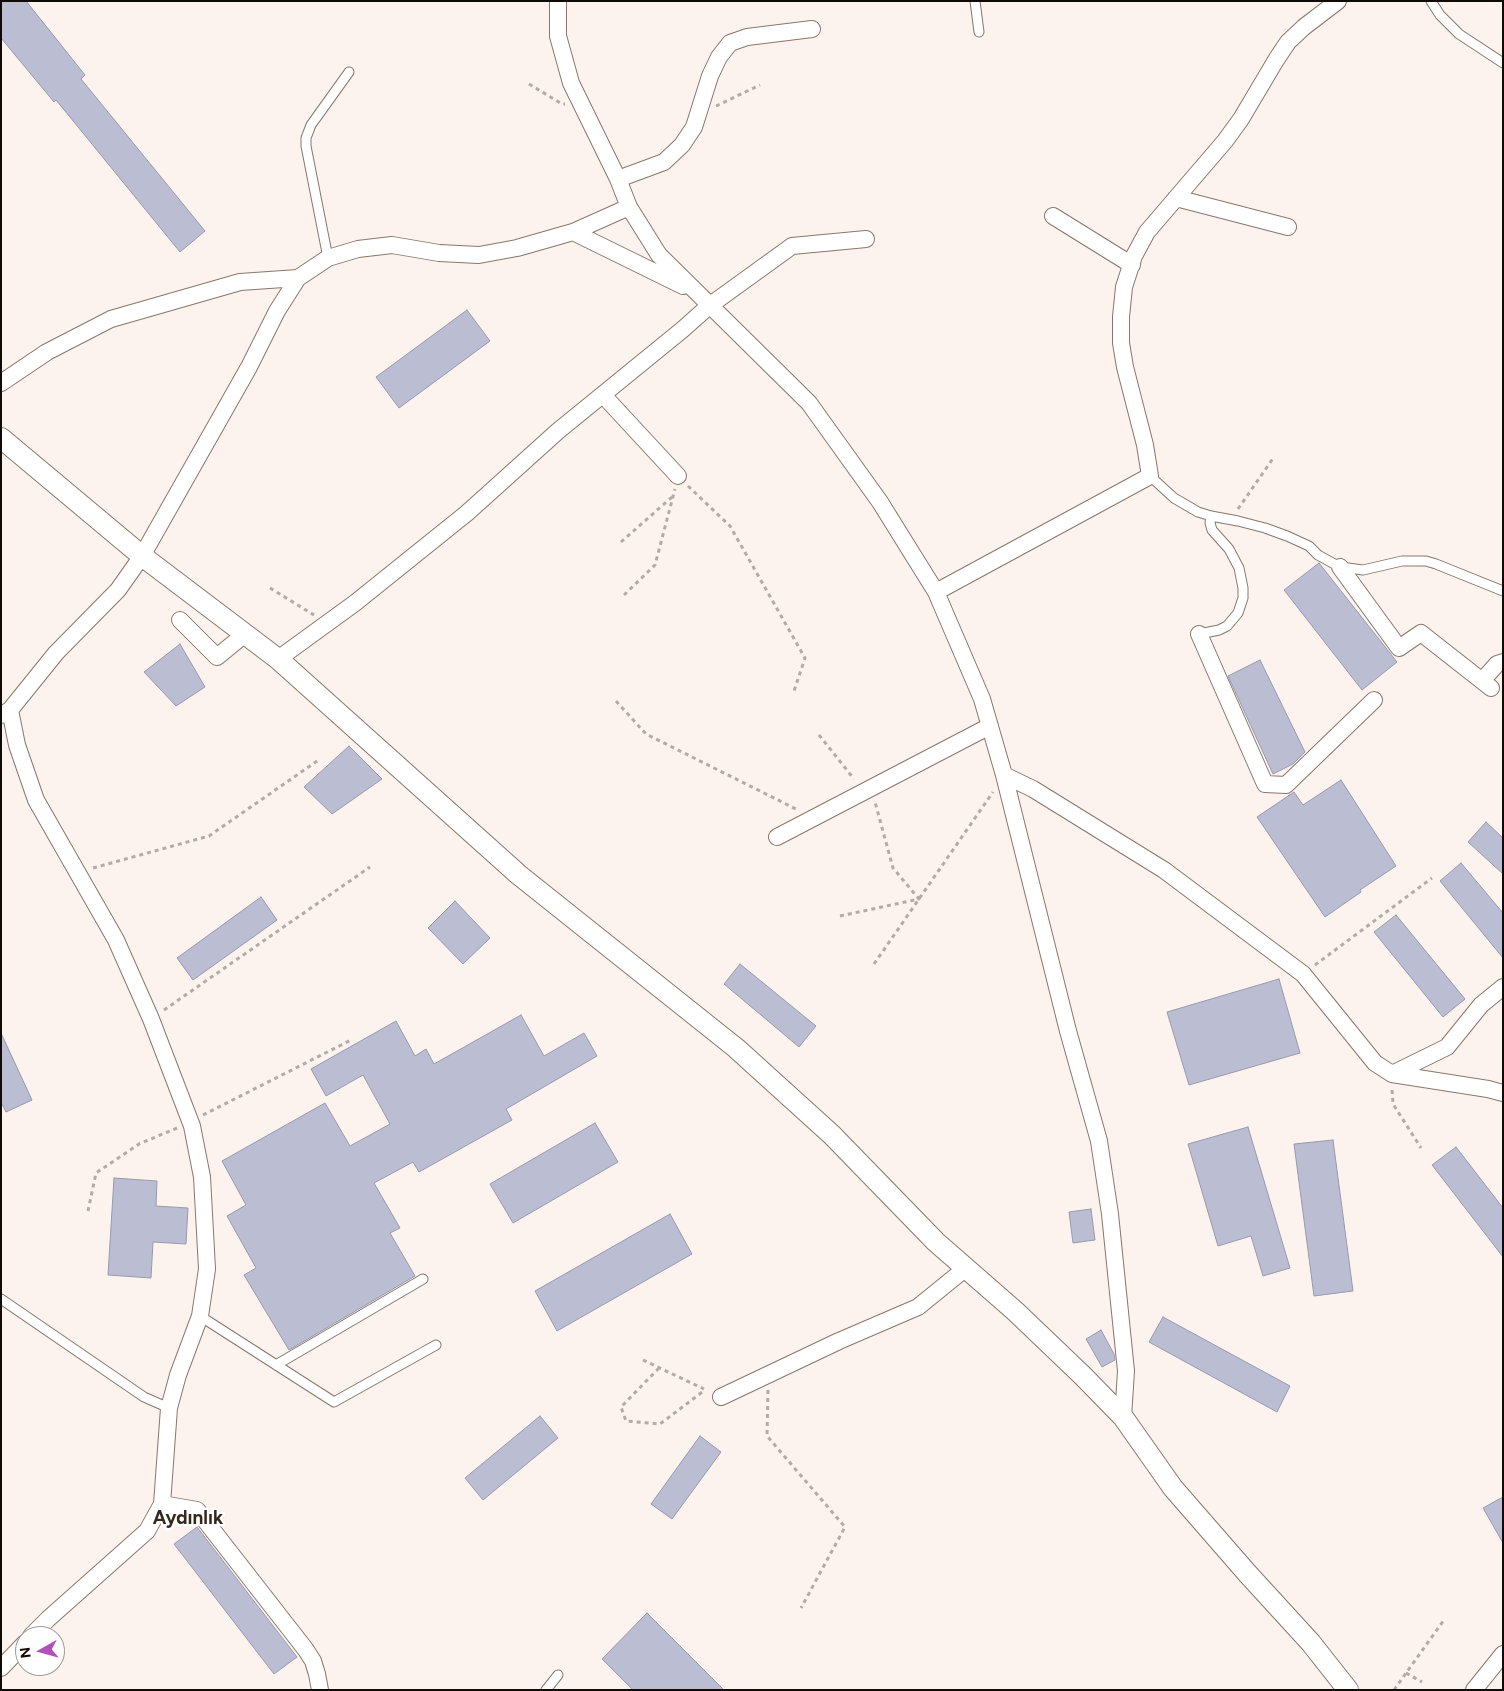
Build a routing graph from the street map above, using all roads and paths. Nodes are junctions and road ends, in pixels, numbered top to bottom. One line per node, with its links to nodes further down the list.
1 (558, 1): 11 (street)
2 (975, 1): 6 (lane)
3 (1431, 1): 7 (lane)
4 (1330, 4): 14 (street)
5 (812, 29): 12 (street)
6 (979, 32)
7 (1503, 63)
8 (349, 72): 20 (lane)
9 (529, 84): 11 (path)
10 (760, 85): 12 (path)
11 (580, 101): 13 (street)
12 (698, 115): 13 (street)
13 (618, 179): 15 (street)
14 (1176, 198): 17 (street); 21 (street)
15 (629, 207): 18 (street); 23 (street)
16 (1052, 216): 21 (street)
17 (1288, 227)
18 (573, 232): 20 (street); 23 (street)
19 (866, 239): 24 (street)
20 (328, 258): 22 (street)
21 (1132, 265): 30 (street)
22 (298, 278): 25 (street); 35 (street)
23 (694, 291): 24 (street)
24 (709, 306): 26 (street); 39 (street)
25 (1, 382)
26 (603, 395): 29 (street); 42 (street)
27 (1, 438): 35 (street)
28 (1274, 457): 33 (path)
29 (678, 476): 31 (path); 47 (path)
30 (1150, 476): 32 (lane); 39 (street)
31 (673, 497): 34 (path); 40 (path)
32 (1211, 516): 33 (lane); 44 (lane)
33 (1230, 520): 36 (lane)
34 (621, 542)
35 (142, 556): 43 (street); 50 (street)
36 (1340, 567): 38 (lane); 46 (street)
37 (270, 588): 42 (path)
38 (1503, 591)
39 (936, 592): 51 (street)
40 (624, 595)
41 (180, 620): 43 (street)
42 (327, 623): 45 (street)
43 (245, 634): 45 (street)
44 (1199, 634): 49 (street)
45 (278, 659): 73 (street)
46 (1503, 662)
47 (793, 694)
48 (616, 700): 56 (path)
49 (1374, 700)
50 (5, 712): 59 (street)
51 (990, 726): 54 (street); 55 (street)
52 (819, 735): 55 (path)
53 (320, 758): 59 (path)
54 (1004, 775): 61 (path); 64 (street); 85 (street)
55 (868, 790): 56 (street); 61 (path)
56 (814, 818): 57 (street)
57 (777, 837)
58 (370, 867): 66 (path)
59 (78, 872): 66 (street)
60 (1432, 878): 64 (path)
61 (919, 899): 62 (path); 63 (path)
62 (840, 916)
63 (874, 964)
64 (1303, 974): 68 (street)
65 (1503, 988): 68 (street)
66 (151, 1019): 70 (street)
67 (351, 1040): 70 (path)
68 (1392, 1074): 69 (street); 71 (path)
69 (1503, 1093)
70 (190, 1122): 72 (path); 76 (street)
71 (1421, 1148)
72 (88, 1211)
73 (966, 1268): 81 (street); 85 (street)
74 (423, 1279): 79 (lane)
75 (1, 1299): 84 (lane)
76 (200, 1316): 79 (lane); 84 (street)
77 (436, 1345): 79 (lane)
78 (643, 1360): 80 (path)
79 (276, 1365)
80 (659, 1368): 82 (path); 82 (path)
81 (768, 1375): 83 (street); 87 (path)
82 (704, 1390): 83 (path)
83 (721, 1397)
84 (168, 1408): 86 (street)
85 (1123, 1417): 98 (street)
86 (162, 1504): 89 (street); 96 (street)
87 (801, 1608)
88 (1444, 1620): 93 (path)
89 (41, 1626)
90 (15, 1653): 92 (street)
91 (1503, 1654): 100 (street)
92 (1, 1668)
93 (1406, 1673): 95 (path); 99 (path)
94 (558, 1675): 97 (lane)
95 (1422, 1682)
96 (320, 1690)
97 (546, 1690)
98 (1348, 1690)
99 (1394, 1690)
100 (1474, 1690)

